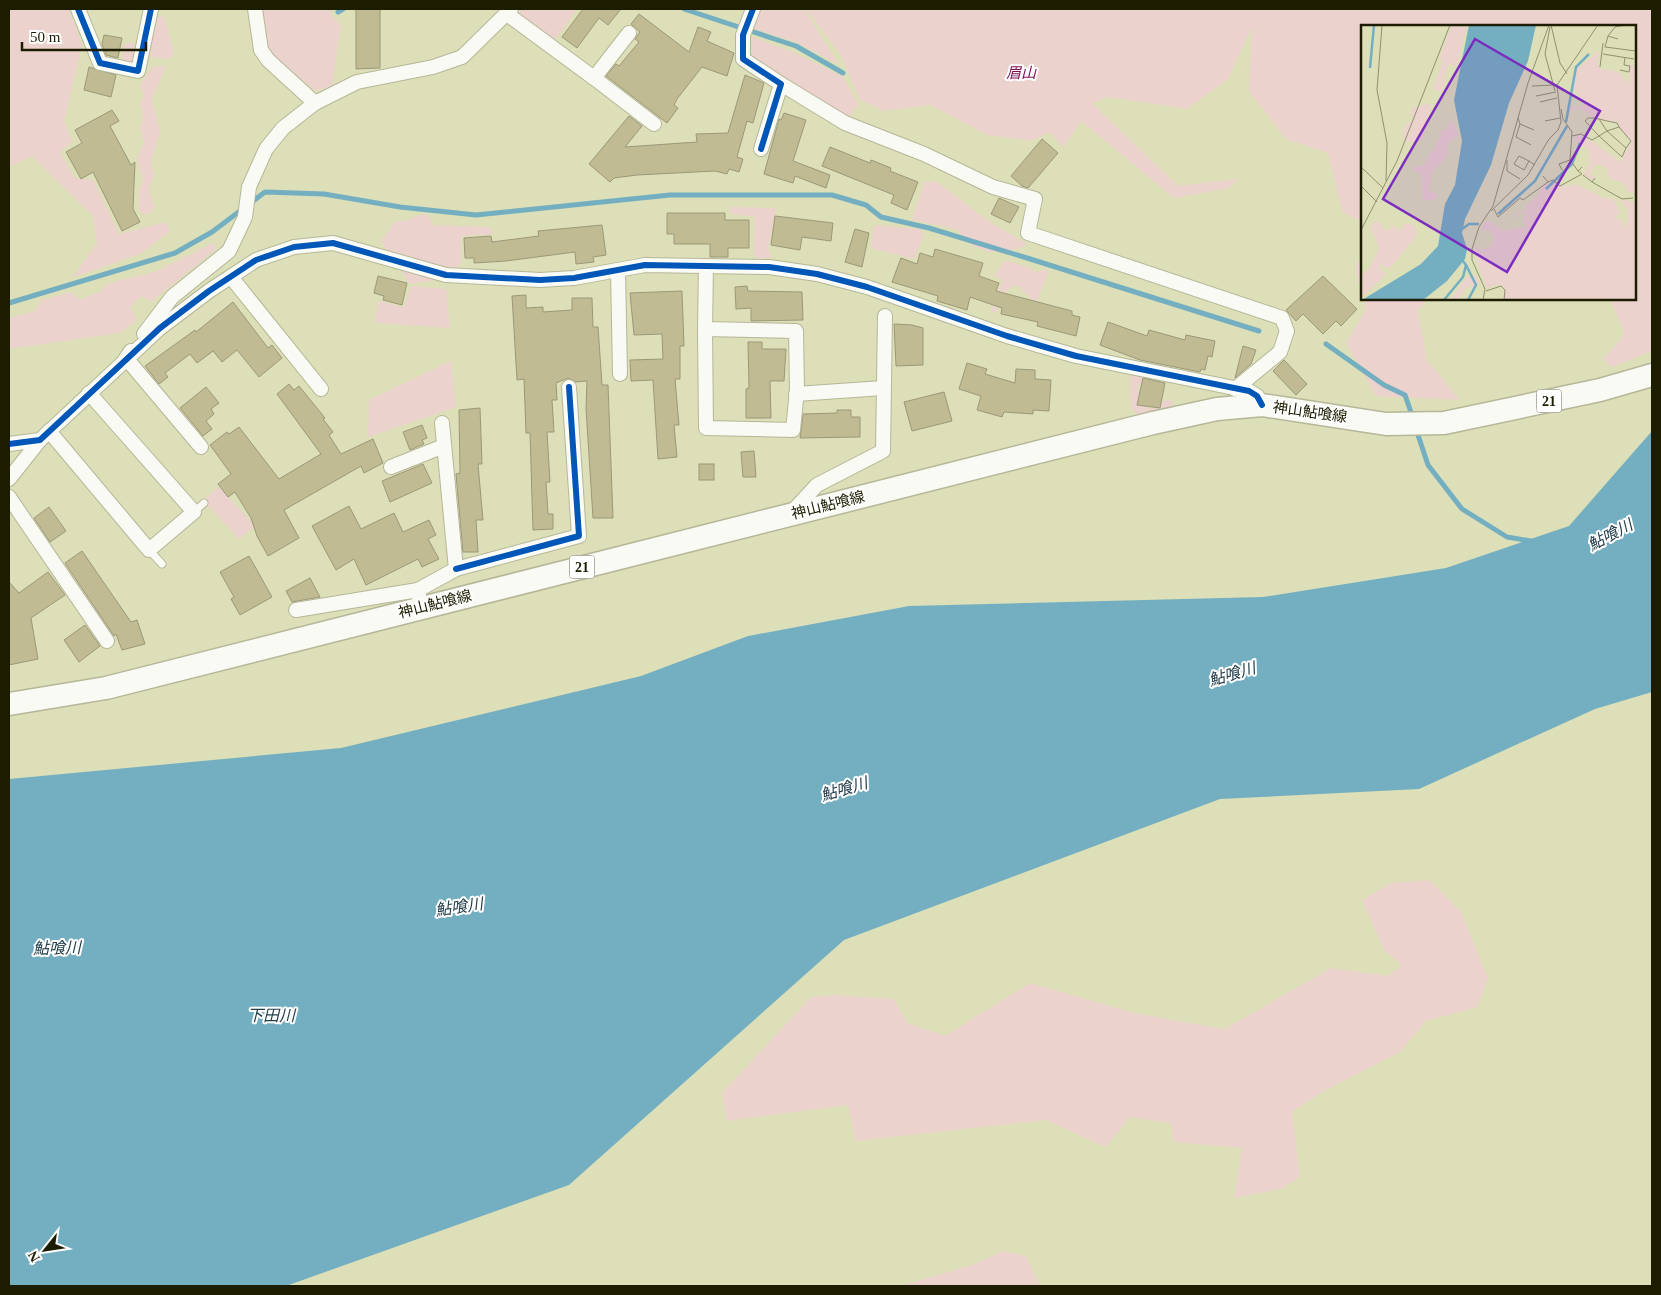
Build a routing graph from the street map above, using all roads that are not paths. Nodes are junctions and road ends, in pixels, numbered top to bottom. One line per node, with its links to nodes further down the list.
1 (78, 9): 2 (street)
2 (151, 9)
3 (255, 9): 9 (street)
4 (753, 9): 8 (street)
5 (509, 11): 7 (street); 9 (street)
6 (629, 33): 7 (street)
7 (594, 78): 10 (street)
8 (781, 84): 11 (street); 23 (street)
9 (315, 103): 17 (street)
10 (654, 124)
11 (760, 149)
12 (706, 266): 13 (street); 16 (street); 23 (street)
13 (618, 270): 14 (street); 18 (street)
14 (231, 277): 17 (street); 22 (street)
15 (885, 316): 21 (street)
16 (705, 329): 25 (street); 25 (street)
17 (126, 358): 24 (street); 31 (street)
18 (620, 374)
19 (1652, 375): 26 (main road, 神山鮎喰線 / 21)
20 (569, 387): 38 (street)
21 (883, 388): 25 (street); 35 (street)
22 (321, 389)
23 (1235, 389): 26 (street)
24 (89, 393): 28 (street); 36 (street)
25 (796, 394)
26 (1262, 405): 35 (main road, 神山鮎喰線 / 21)
27 (442, 423): 30 (street)
28 (45, 436): 29 (street); 33 (street); 36 (street)
29 (9, 444)
30 (444, 446): 32 (street); 38 (street)
31 (201, 447)
32 (391, 467)
33 (9, 479)
34 (9, 497): 41 (street)
35 (788, 515): 39 (main road, 神山鮎喰線 / 21)
36 (149, 550): 37 (lane)
37 (162, 564)
38 (456, 569): 39 (street)
39 (420, 599): 40 (street); 42 (main road, 神山鮎喰線 / 21)
40 (296, 610)
41 (107, 641)
42 (9, 704)

